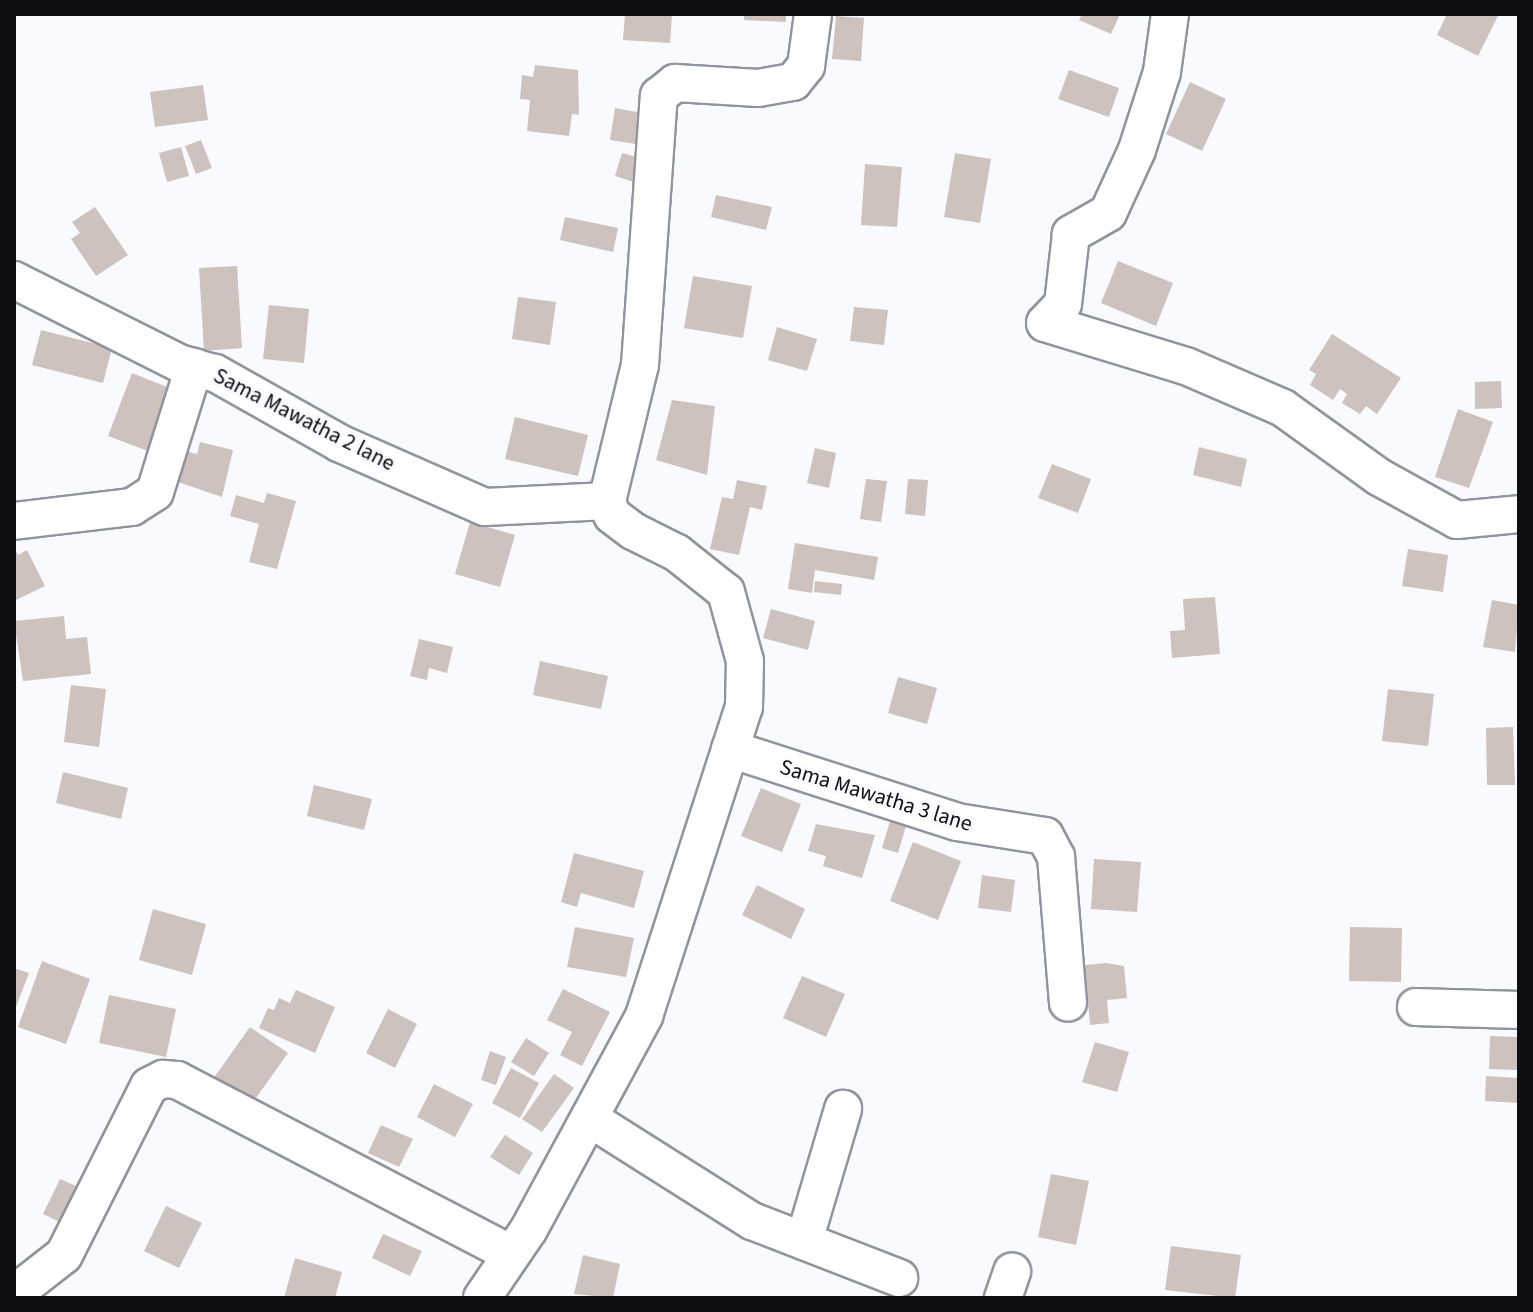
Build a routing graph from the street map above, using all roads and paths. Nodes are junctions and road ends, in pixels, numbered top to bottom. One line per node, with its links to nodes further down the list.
1 (813, 14): 5 (street)
2 (1170, 14): 6 (street)
3 (14, 280): 4 (street, Sama Mawatha 2 lane)
4 (194, 367): 5 (street, Sama Mawatha 2 lane); 7 (street)
5 (607, 501): 8 (street)
6 (1519, 514)
7 (14, 521)
8 (730, 749): 9 (street, Sama Mawatha 3 lane); 13 (street)
9 (1068, 1003)
10 (1416, 1007): 11 (street)
11 (1519, 1010)
12 (843, 1109): 14 (street)
13 (592, 1120): 14 (street); 15 (street)
14 (804, 1241): 16 (street)
15 (511, 1254): 17 (street); 18 (street)
16 (899, 1278)
17 (14, 1294)
18 (482, 1298)

